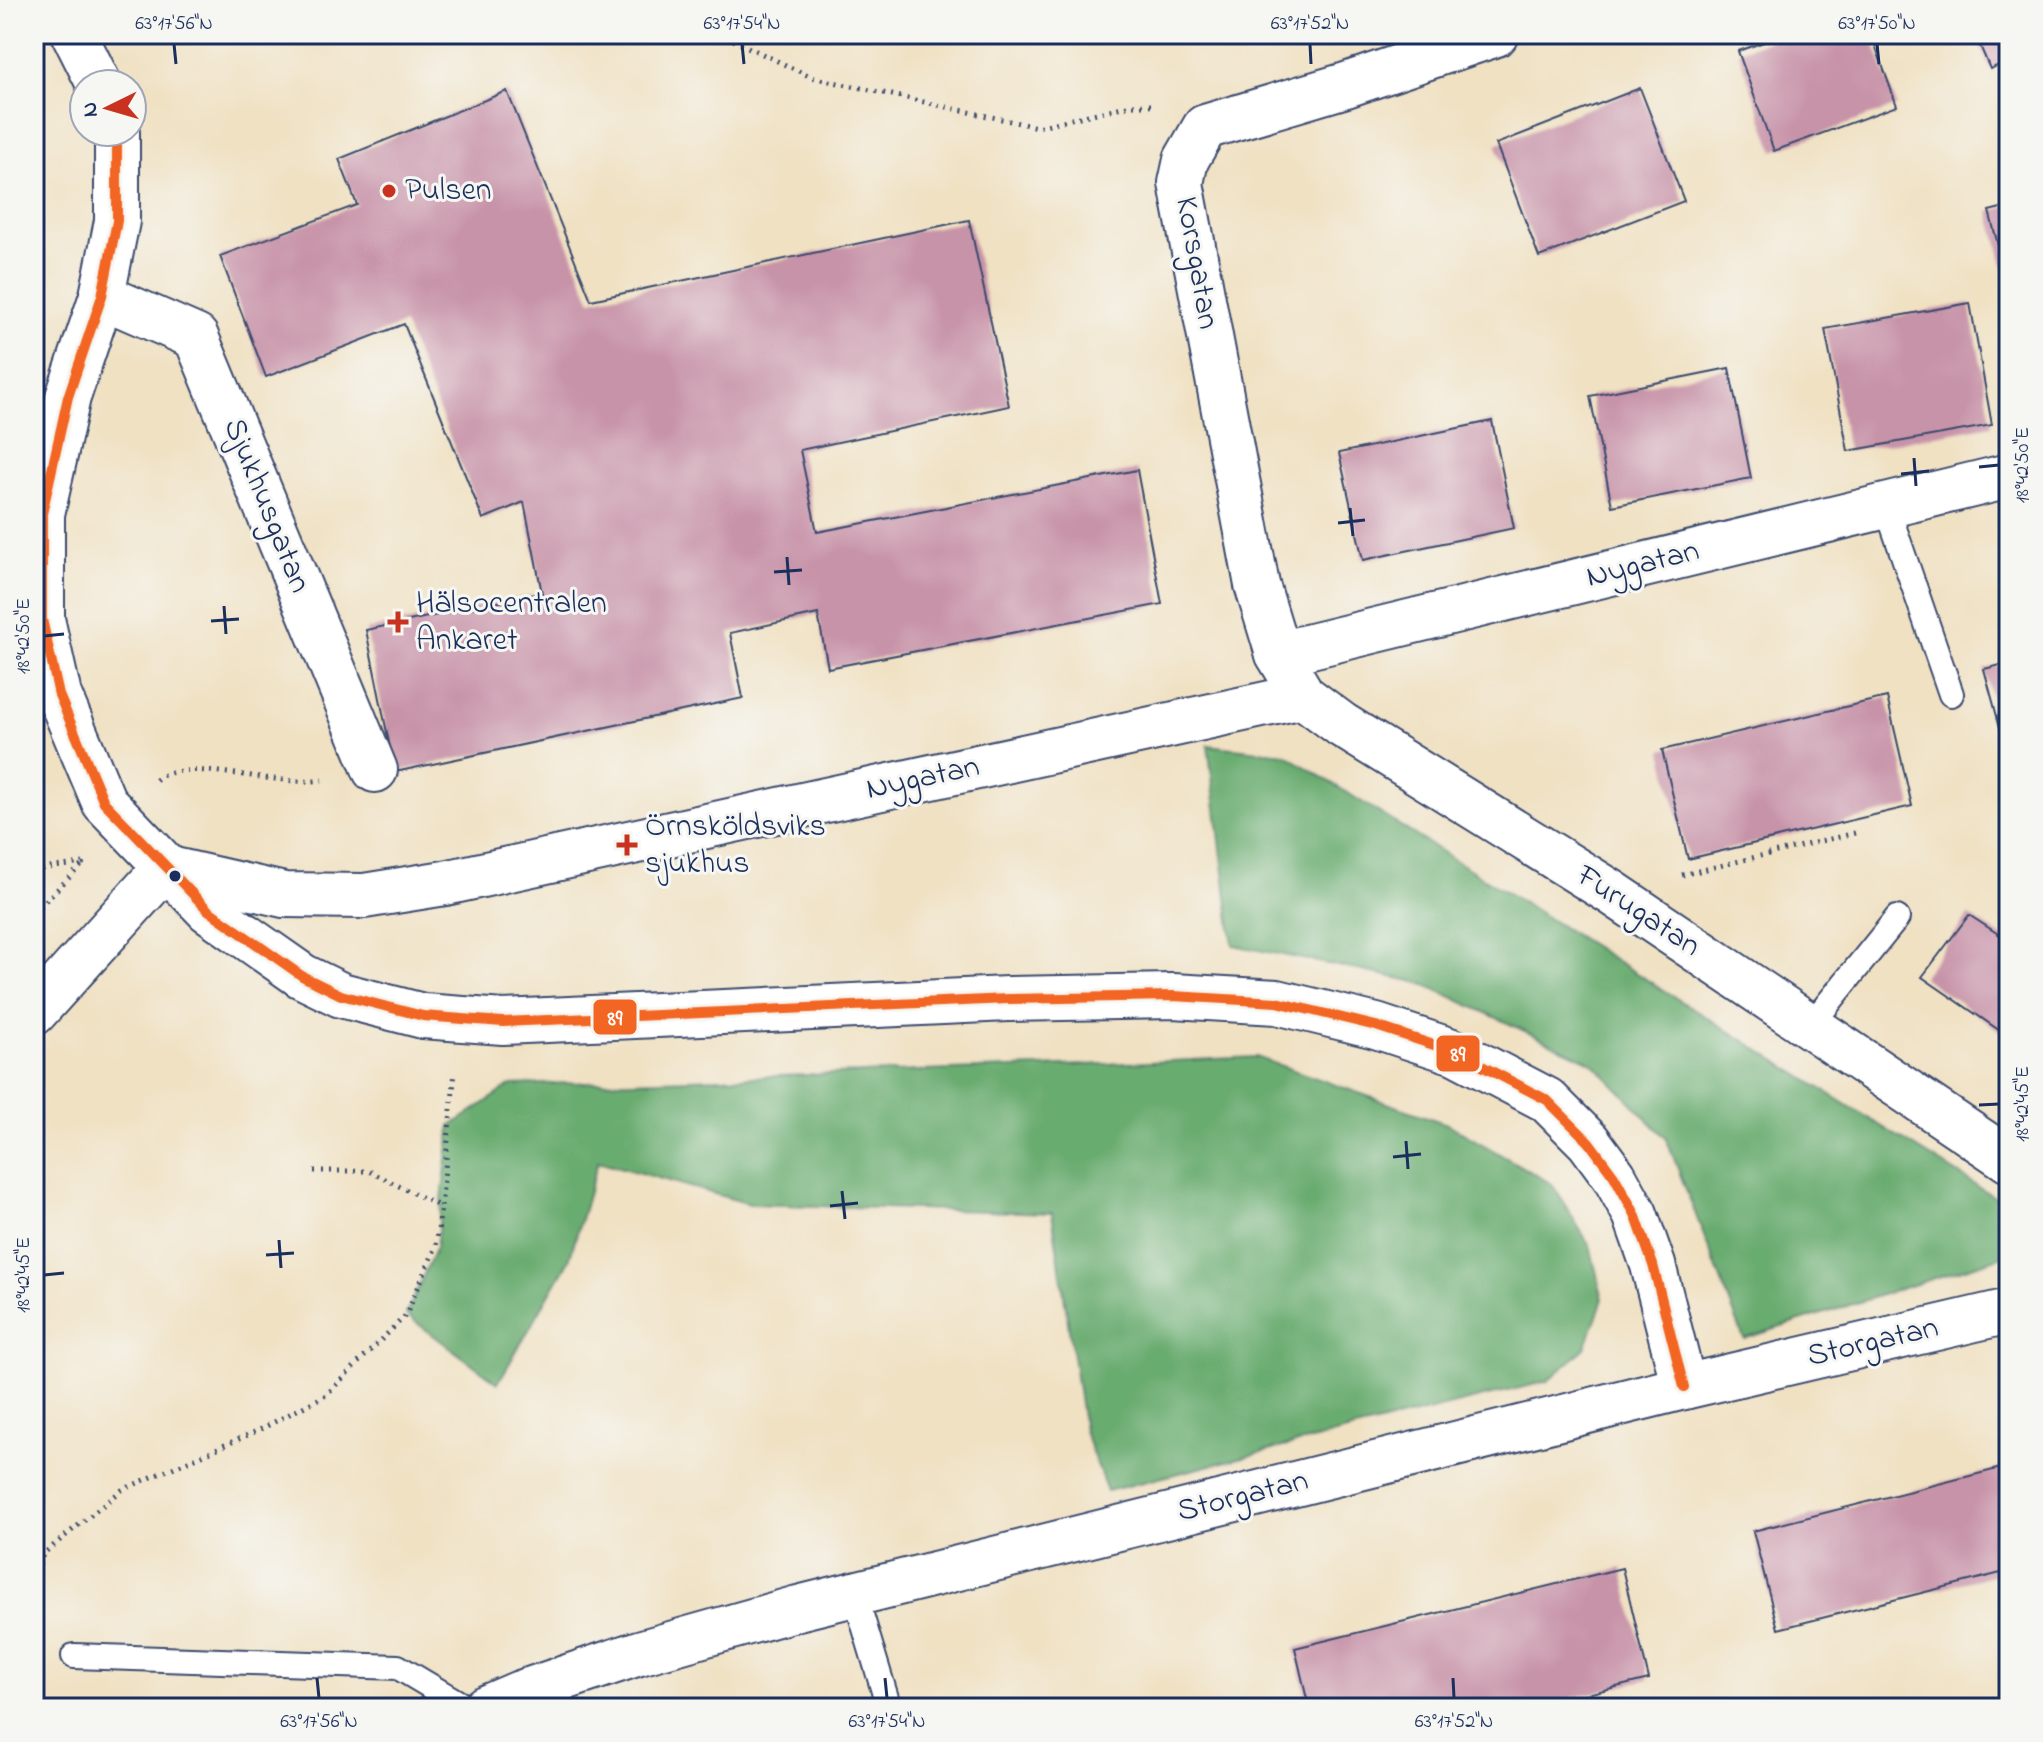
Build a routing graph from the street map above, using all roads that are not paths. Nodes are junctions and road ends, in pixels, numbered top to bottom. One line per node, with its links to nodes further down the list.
1 (74, 34): 3 (street)
2 (1496, 34): 8 (street, Korsgatan)
3 (91, 68)
4 (117, 148): 5 (street)
5 (102, 296): 11 (street, Sjukhusgatan); 12 (street)
6 (2009, 476): 7 (street, Nygatan)
7 (1886, 505): 8 (street, Nygatan); 9 (lane)
8 (1278, 654): 10 (street, Furugatan)
9 (1951, 694)
10 (1303, 696): 12 (street, Nygatan); 15 (street, Furugatan)
11 (375, 770)
12 (165, 868): 14 (street); 18 (street)
13 (1897, 918): 15 (lane)
14 (34, 1013)
15 (1810, 1026): 16 (street, Furugatan)
16 (2009, 1160)
17 (2009, 1311): 18 (street, Storgatan)
18 (1684, 1387): 19 (street, Storgatan)
19 (855, 1595): 22 (street, Storgatan); 23 (lane)
20 (74, 1656): 21 (lane)
21 (467, 1708)
22 (485, 1708)
23 (889, 1708)

